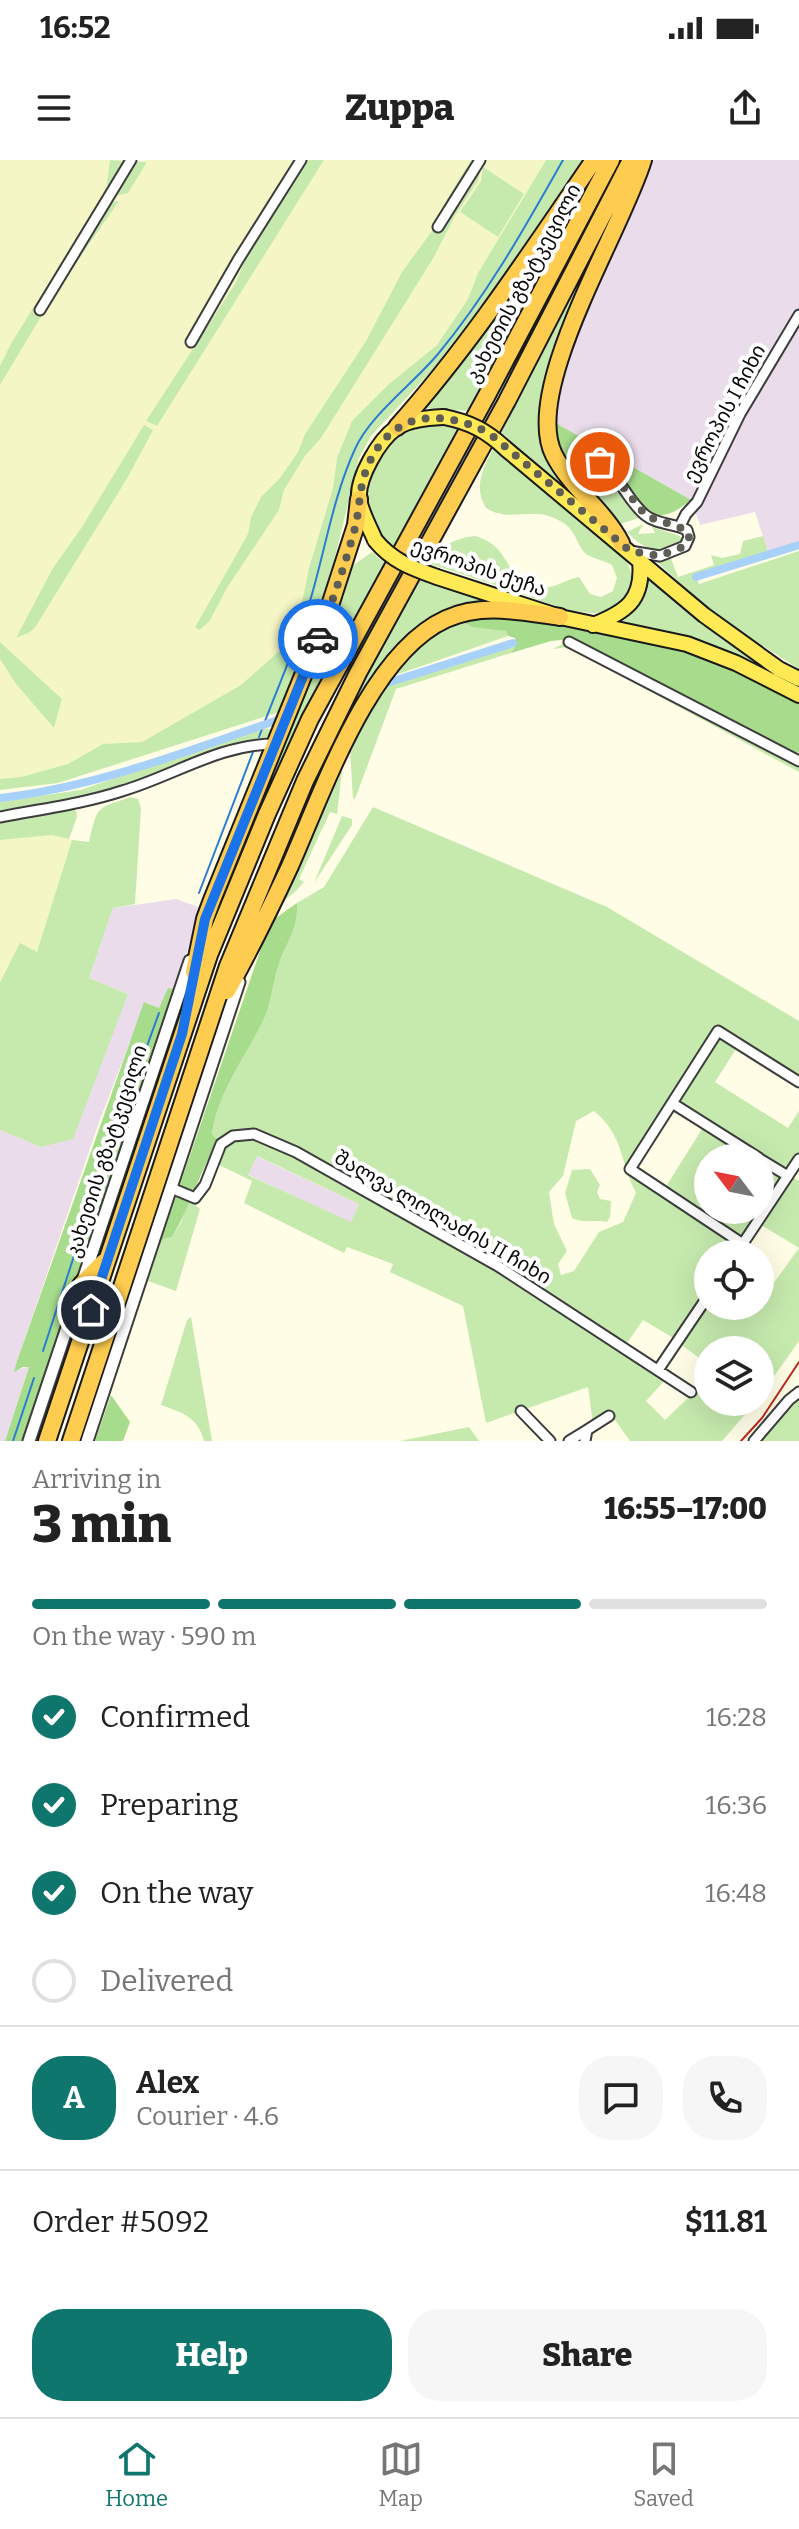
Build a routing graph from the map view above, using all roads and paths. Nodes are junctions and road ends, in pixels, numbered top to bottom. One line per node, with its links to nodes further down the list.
1 (131, 160): 9 (street)
2 (301, 160): 11 (street)
3 (480, 160): 8 (street)
4 (594, 160): 12 (highway)
5 (611, 160): 29 (highway, კახეთის გზატკეცილი)
6 (631, 160): 25 (highway, კახეთის გზატკეცილი)
7 (643, 160): 13 (highway)
8 (438, 227)
9 (40, 310)
10 (799, 315): 15 (street, ევროპის I ჩიხი)
11 (191, 342)
12 (397, 427): 14 (main road); 16 (main road, bridge)
13 (576, 485): 15 (street); 16 (highway)
14 (359, 499): 17 (main road, ევროპის ქუჩა, bridge); 22 (highway)
15 (680, 526): 16 (street, ევროპის I ჩიხი)
16 (630, 552): 18 (main road); 20 (main road)
17 (560, 617): 18 (main road, ევროპის ქუჩა); 27 (highway)
18 (592, 625): 21 (main road, ევროპის ქუჩა)
19 (569, 642): 23 (street)
20 (799, 679)
21 (799, 695)
22 (275, 744): 24 (street); 26 (highway)
23 (798, 760)
24 (0, 817)
25 (252, 905): 27 (highway); 28 (highway, კახეთის გზატკეცილი)
26 (205, 919): 29 (highway); 40 (street, კახეთის გზატკეცილი)
27 (249, 952): 28 (highway); 36 (street)
28 (207, 1028): 50 (highway, კახეთის გზატკეცილი)
29 (182, 1034): 39 (highway, კახეთის გზატკეცილი)
30 (799, 1082): 31 (street)
31 (672, 1103): 32 (street); 37 (street)
32 (738, 1144)
33 (799, 1159): 35 (street)
34 (774, 1167): 35 (street)
35 (788, 1176): 38 (street)
36 (171, 1188): 42 (street, შალვა ლოლაძის II ჩიხი); 51 (street)
37 (737, 1240)
38 (746, 1240)
39 (108, 1258): 40 (highway); 49 (highway, კახეთის გზატკეცილი)
40 (81, 1285): 48 (street, კახეთის გზატკეცილი)
41 (694, 1317): 42 (street)
42 (658, 1370): 43 (street, შალვა ლოლაძის II ჩიხი)
43 (691, 1392)
44 (799, 1392): 55 (street)
45 (521, 1411): 52 (street)
46 (609, 1416): 47 (street)
47 (587, 1430): 53 (street); 54 (street)
48 (29, 1441)
49 (47, 1441)
50 (71, 1441)
51 (87, 1441)
52 (550, 1441)
53 (569, 1441)
54 (585, 1441)
55 (754, 1441)

